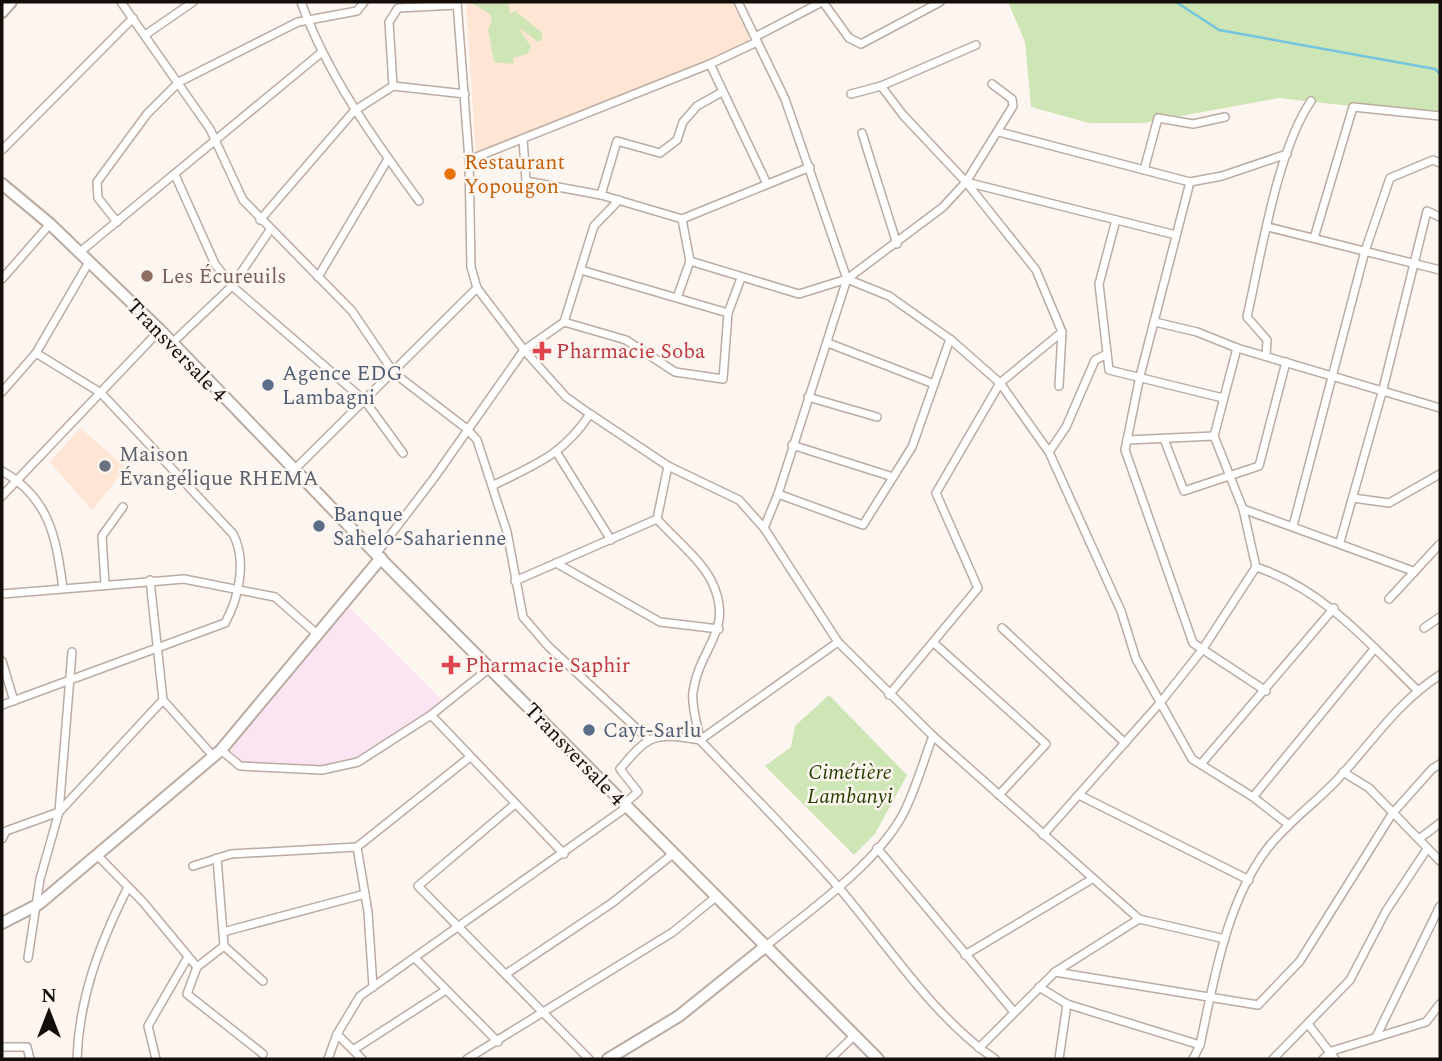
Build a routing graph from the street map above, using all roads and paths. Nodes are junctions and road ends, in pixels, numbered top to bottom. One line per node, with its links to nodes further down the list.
1 (11, 2): 10 (main road)
2 (121, 2): 11 (street)
3 (193, 2): 13 (street)
4 (300, 2): 12 (street)
5 (364, 2): 12 (street)
6 (737, 2): 14 (street)
7 (822, 2): 8 (street); 14 (street)
8 (940, 2)
9 (457, 4): 20 (street); 23 (street)
10 (2, 12)
11 (133, 18): 13 (street); 33 (street)
12 (308, 21): 16 (street); 18 (street)
13 (145, 35): 18 (street)
14 (756, 39): 17 (street); 38 (street)
15 (976, 46): 21 (street)
16 (322, 52): 26 (street); 32 (street)
17 (710, 64): 22 (street); 31 (street)
18 (179, 82): 32 (street); 52 (street)
19 (992, 83): 29 (street)
20 (393, 86): 23 (street); 26 (street)
21 (881, 86): 24 (street); 42 (street)
22 (722, 92): 44 (street); 45 (street)
23 (465, 94): 36 (street)
24 (851, 94)
25 (1311, 101): 34 (street)
26 (354, 111): 35 (street); 50 (street)
27 (1440, 116): 57 (street)
28 (1225, 117): 39 (street)
29 (999, 132): 39 (street); 42 (street)
30 (862, 133): 58 (street)
31 (523, 139): 36 (street); 45 (street)
32 (215, 141): 40 (street); 50 (street)
33 (2, 150)
34 (1287, 154): 41 (street); 54 (street)
35 (388, 159): 47 (street); 66 (street)
36 (470, 160): 71 (street)
37 (1440, 163): 59 (street)
38 (810, 167): 44 (street); 69 (street)
39 (1144, 170): 41 (street)
40 (175, 175): 52 (street); 70 (street)
41 (1190, 181): 56 (street)
42 (966, 182): 51 (street); 58 (street); 77 (street)
43 (2, 184): 53 (main road, Transversale 4)
44 (767, 184): 49 (street)
45 (601, 195): 46 (street)
46 (619, 200): 49 (street); 64 (street)
47 (419, 201)
48 (1440, 217): 63 (street)
49 (682, 219): 61 (street)
50 (260, 220): 55 (street)
51 (1116, 220): 56 (street); 84 (street)
52 (117, 222): 60 (street)
53 (50, 223): 60 (main road, Transversale 4); 68 (street)
54 (1268, 228): 57 (street); 85 (street)
55 (270, 230): 66 (street); 70 (street)
56 (1176, 235): 75 (street)
57 (1314, 239): 59 (street)
58 (897, 244): 69 (street)
59 (1365, 251): 63 (street); 89 (street)
60 (80, 252): 62 (main road, Transversale 4)
61 (690, 261): 67 (street); 72 (street)
62 (89, 262): 76 (main road, Transversale 4); 83 (street)
63 (1413, 263): 65 (street); 93 (street)
64 (581, 270): 72 (street); 74 (street)
65 (1440, 270)
66 (318, 277): 87 (street)
67 (741, 278): 69 (street); 73 (street)
68 (2, 279)
69 (847, 279): 78 (street); 80 (street)
70 (232, 286): 79 (street); 98 (street)
71 (477, 288): 82 (street); 87 (street)
72 (677, 298): 73 (street)
73 (728, 313): 74 (street)
74 (564, 322): 82 (street)
75 (1155, 322): 81 (street); 88 (street)
76 (160, 330): 79 (main road, Transversale 4); 95 (street)
77 (1062, 332): 90 (street); 92 (street)
78 (950, 339): 90 (street); 91 (street)
79 (172, 343): 111 (main road, Transversale 4)
80 (828, 343): 91 (street); 96 (street)
81 (1237, 348): 85 (street); 97 (street)
82 (524, 350): 100 (street); 102 (street)
83 (36, 353): 94 (street); 95 (street)
84 (1107, 354): 88 (street); 107 (street)
85 (1266, 356): 86 (street)
86 (1286, 362): 89 (street); 114 (street)
87 (394, 373): 98 (street); 102 (street)
88 (1140, 376): 97 (street); 105 (street)
89 (1335, 376): 93 (street); 124 (street)
90 (1000, 383): 107 (street); 147 (street)
91 (934, 384): 113 (street)
92 (1059, 386)
93 (1383, 389): 99 (street); 120 (street)
94 (2, 392)
95 (101, 393): 116 (street); 137 (street)
96 (808, 397): 101 (street); 106 (street)
97 (1223, 398): 103 (street)
98 (365, 401): 108 (street); 111 (street)
99 (1440, 405)
100 (590, 414): 109 (street); 110 (street)
101 (877, 417)
102 (467, 429): 117 (street); 129 (street)
103 (1214, 436): 104 (street); 114 (street)
104 (1164, 439): 105 (street); 114 (street)
105 (1127, 440): 150 (street)
106 (792, 445): 113 (street); 118 (street)
107 (1049, 452): 161 (street)
108 (404, 453)
109 (557, 453): 117 (street); 126 (street)
110 (668, 466): 123 (street); 125 (street)
111 (294, 470): 129 (main road, Transversale 4)
112 (2, 471): 116 (street)
113 (893, 477): 118 (street)
114 (1228, 477): 122 (street)
115 (1439, 477): 120 (street)
116 (17, 480): 119 (street); 136 (street)
117 (494, 485): 134 (street)
118 (778, 494): 125 (street)
119 (2, 496)
120 (1353, 498): 127 (street)
121 (124, 507): 135 (street)
122 (1243, 509): 124 (street); 131 (street)
123 (657, 519): 126 (street); 144 (street)
124 (1293, 526): 127 (street)
125 (764, 528): 146 (street)
126 (611, 540): 130 (street)
127 (1340, 542): 132 (street)
128 (1440, 544): 132 (street)
129 (378, 556): 145 (main road); 153 (main road, Transversale 4)
130 (556, 563): 134 (street); 144 (street)
131 (1256, 567): 140 (street); 150 (street)
132 (1413, 571): 139 (street)
133 (150, 580): 135 (street); 137 (street); 149 (street)
134 (515, 581): 165 (street)
135 (105, 584): 136 (street)
136 (63, 588): 138 (street)
137 (237, 589): 145 (street); 149 (street)
138 (2, 594)
139 (1389, 599)
140 (1334, 608): 148 (street); 157 (street)
141 (1440, 617): 143 (street)
142 (1002, 628): 167 (street)
143 (1424, 628)
144 (719, 629): 166 (street)
145 (317, 634): 168 (main road)
146 (838, 642): 158 (street); 166 (street)
147 (935, 644): 158 (street); 173 (street)
148 (1375, 648): 156 (street); 175 (street)
149 (156, 649): 155 (street); 160 (street)
150 (1202, 650): 157 (street); 161 (street)
151 (72, 652): 155 (street)
152 (2, 661): 159 (street)
153 (491, 667): 163 (street); 177 (main road, Transversale 4)
154 (1440, 675): 156 (street)
155 (69, 683): 159 (street); 178 (street)
156 (1417, 690): 172 (street)
157 (1266, 691): 170 (street)
158 (889, 695): 164 (street)
159 (14, 701): 162 (street)
160 (163, 701): 168 (street); 178 (street)
161 (1160, 703): 167 (street); 170 (street)
162 (2, 705)
163 (431, 715): 168 (street); 169 (street)
164 (933, 736): 173 (street); 186 (street)
165 (648, 739): 166 (street); 177 (street)
166 (700, 740): 197 (street)
167 (1125, 743): 174 (street)
168 (218, 754): 190 (main road)
169 (470, 757): 176 (street); 185 (street)
170 (1201, 764): 175 (street)
171 (1440, 764): 179 (street)
172 (1343, 772): 179 (street); 181 (street)
173 (999, 795): 182 (street)
174 (1079, 795): 182 (street); 195 (street)
175 (1254, 797): 181 (street)
176 (515, 804): 189 (street); 204 (street)
177 (625, 806): 188 (main road, Transversale 4); 189 (street)
178 (59, 812): 183 (street); 200 (street)
179 (1392, 814): 184 (street); 220 (street)
180 (1440, 823): 184 (street)
181 (1289, 825): 195 (street)
182 (1044, 835): 194 (street)
183 (2, 839)
184 (1419, 839): 187 (street)
185 (357, 847): 191 (street); 198 (street)
186 (877, 848): 197 (street); 209 (street)
187 (1427, 849): 192 (street); 225 (street)
188 (674, 853): 199 (main road, Transversale 4); 215 (street)
189 (564, 854): 204 (street)
190 (98, 856): 196 (street); 200 (main road)
191 (217, 858): 193 (street); 205 (street)
192 (1440, 861)
193 (193, 866)
194 (1092, 879): 202 (street); 209 (street)
195 (1249, 880): 206 (street)
196 (128, 887): 210 (street); 237 (street)
197 (838, 887): 208 (street); 232 (street)
198 (365, 894): 205 (street); 218 (street)
199 (717, 896): 208 (main road, Transversale 4); 224 (street)
200 (38, 904): 203 (main road); 211 (street)
201 (1440, 906): 228 (street)
202 (1139, 919): 206 (street); 214 (street)
203 (2, 923)
204 (457, 926): 212 (street); 215 (street)
205 (223, 932): 207 (street)
206 (1225, 939): 220 (street)
207 (223, 946): 213 (street); 216 (street)
208 (766, 946): 227 (main road, Transversale 4); 243 (main road)
209 (965, 955): 223 (street)
210 (188, 957): 213 (street); 238 (street)
211 (28, 958)
212 (415, 958): 218 (street); 219 (street)
213 (197, 967): 235 (street)
214 (1055, 972): 217 (street); 220 (street)
215 (506, 974): 224 (street)
216 (263, 981)
217 (1039, 987): 221 (street); 223 (street)
218 (373, 988): 226 (street)
219 (446, 990): 229 (street); 233 (street)
220 (1210, 999): 230 (street)
221 (1067, 1004): 230 (street); 247 (street)
222 (1440, 1004): 228 (street)
223 (1014, 1012): 232 (street)
224 (543, 1014): 229 (street); 242 (street)
225 (1308, 1024): 234 (street); 249 (street)
226 (337, 1034): 233 (street); 239 (street)
227 (854, 1036): 244 (street); 245 (main road, Transversale 4)
228 (1376, 1037): 234 (street)
229 (498, 1042): 241 (street)
230 (1200, 1045): 248 (street)
231 (2, 1047): 236 (street)
232 (978, 1048): 246 (street)
233 (353, 1050): 240 (street)
234 (1332, 1051): 250 (street); 251 (street)
235 (263, 1054)
236 (30, 1059)
237 (77, 1059)
238 (156, 1059)
239 (328, 1059)
240 (362, 1059)
241 (467, 1059)
242 (589, 1059)
243 (608, 1059)
244 (830, 1059)
245 (878, 1059)
246 (995, 1059)
247 (1059, 1059)
248 (1193, 1059)
249 (1273, 1059)
250 (1323, 1059)
251 (1335, 1059)

